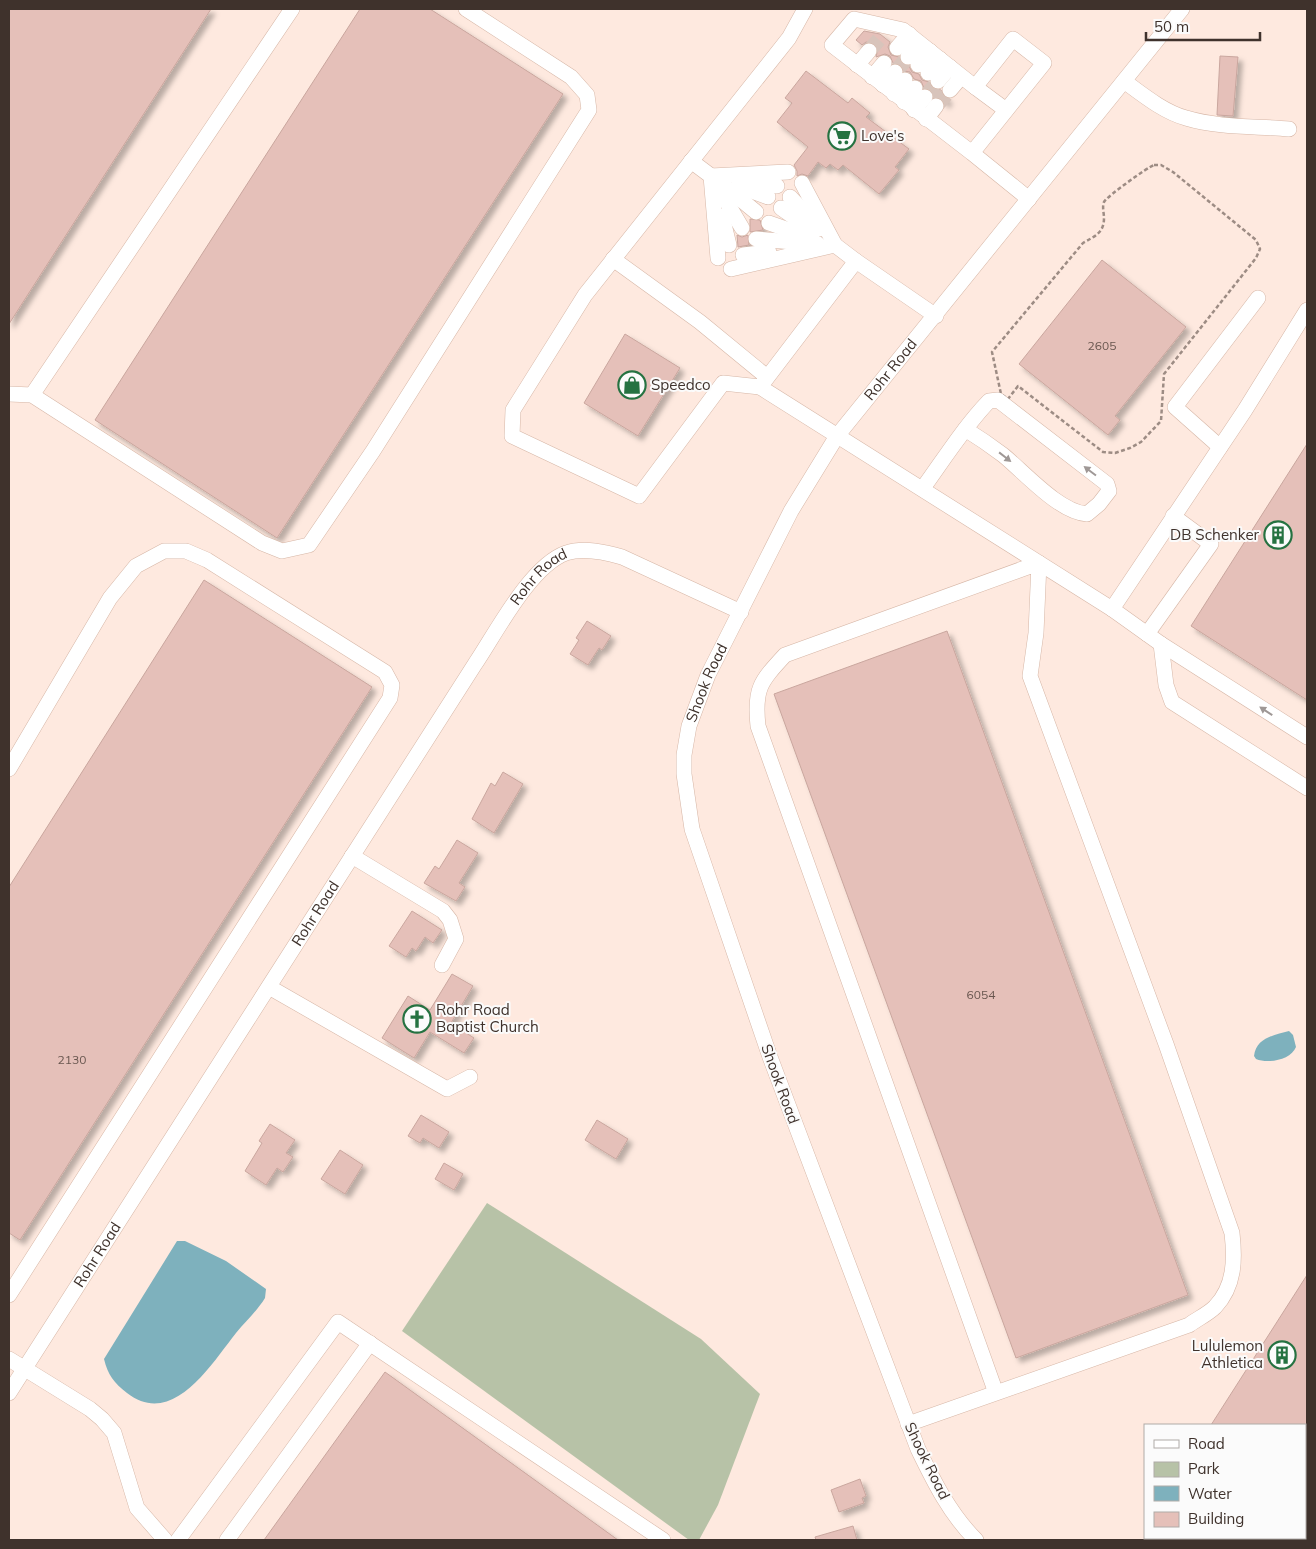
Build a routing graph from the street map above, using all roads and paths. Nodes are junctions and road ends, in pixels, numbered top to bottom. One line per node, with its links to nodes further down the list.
1 (292, 9): 40 (street)
2 (466, 9): 40 (street)
3 (805, 9): 16 (street)
4 (1182, 9): 9 (street, Rohr Road)
5 (870, 51): 7 (street)
6 (935, 55): 7 (street); 8 (street); 8 (street); 8 (street); 11 (street)
7 (857, 65): 12 (street)
8 (923, 69)
9 (1124, 81): 14 (street); 21 (street, Rohr Road)
10 (910, 84): 12 (street); 12 (street); 12 (street)
11 (975, 87): 13 (street); 13 (street)
12 (899, 98): 15 (street)
13 (1006, 110): 15 (street)
14 (1289, 129)
15 (972, 153): 21 (street)
16 (691, 161): 18 (street); 31 (street)
17 (788, 172): 18 (street)
18 (711, 176): 20 (street); 23 (street); 25 (street); 27 (street); 30 (street)
19 (802, 183): 28 (street)
20 (772, 191)
21 (1029, 199): 36 (street, Rohr Road)
22 (786, 203): 28 (street)
23 (756, 212)
24 (769, 223): 28 (street)
25 (742, 228)
26 (756, 239): 28 (street)
27 (729, 245)
28 (835, 245): 29 (street); 32 (street); 33 (street)
29 (743, 255)
30 (718, 258)
31 (613, 259): 38 (street); 38 (street)
32 (856, 260): 36 (street); 38 (street)
33 (731, 269)
34 (1258, 298): 43 (street)
35 (1307, 310): 43 (street)
36 (936, 316): 42 (street, Rohr Road)
37 (998, 372): 37 (path)
38 (764, 382): 42 (street)
39 (9, 394): 40 (street)
40 (32, 395)
41 (965, 429): 41 (street, one-way to 41); 44 (street)
42 (837, 436): 44 (street); 48 (street, Rohr Road)
43 (1220, 446): 45 (street)
44 (923, 488): 46 (street)
45 (1173, 516): 47 (street); 49 (street)
46 (1040, 563): 47 (street); 63 (street); 63 (street)
47 (1112, 609): 49 (street)
48 (741, 612): 54 (street, Rohr Road); 64 (street, Shook Road)
49 (1147, 634): 50 (street)
50 (1161, 644): 51 (street, one-way to 50); 53 (street)
51 (1307, 737)
52 (9, 769): 58 (street)
53 (1307, 788)
54 (352, 856): 55 (street); 56 (street, Rohr Road)
55 (442, 966)
56 (269, 987): 57 (street); 61 (street, Rohr Road)
57 (470, 1078)
58 (11, 1287)
59 (370, 1343): 66 (street); 67 (street); 68 (street)
60 (9, 1358): 61 (street)
61 (24, 1368): 62 (street, Rohr Road); 65 (street)
62 (9, 1393)
63 (996, 1393): 64 (street)
64 (908, 1424): 69 (street, Shook Road)
65 (166, 1540)
66 (178, 1540)
67 (227, 1540)
68 (663, 1540)
69 (976, 1540)

